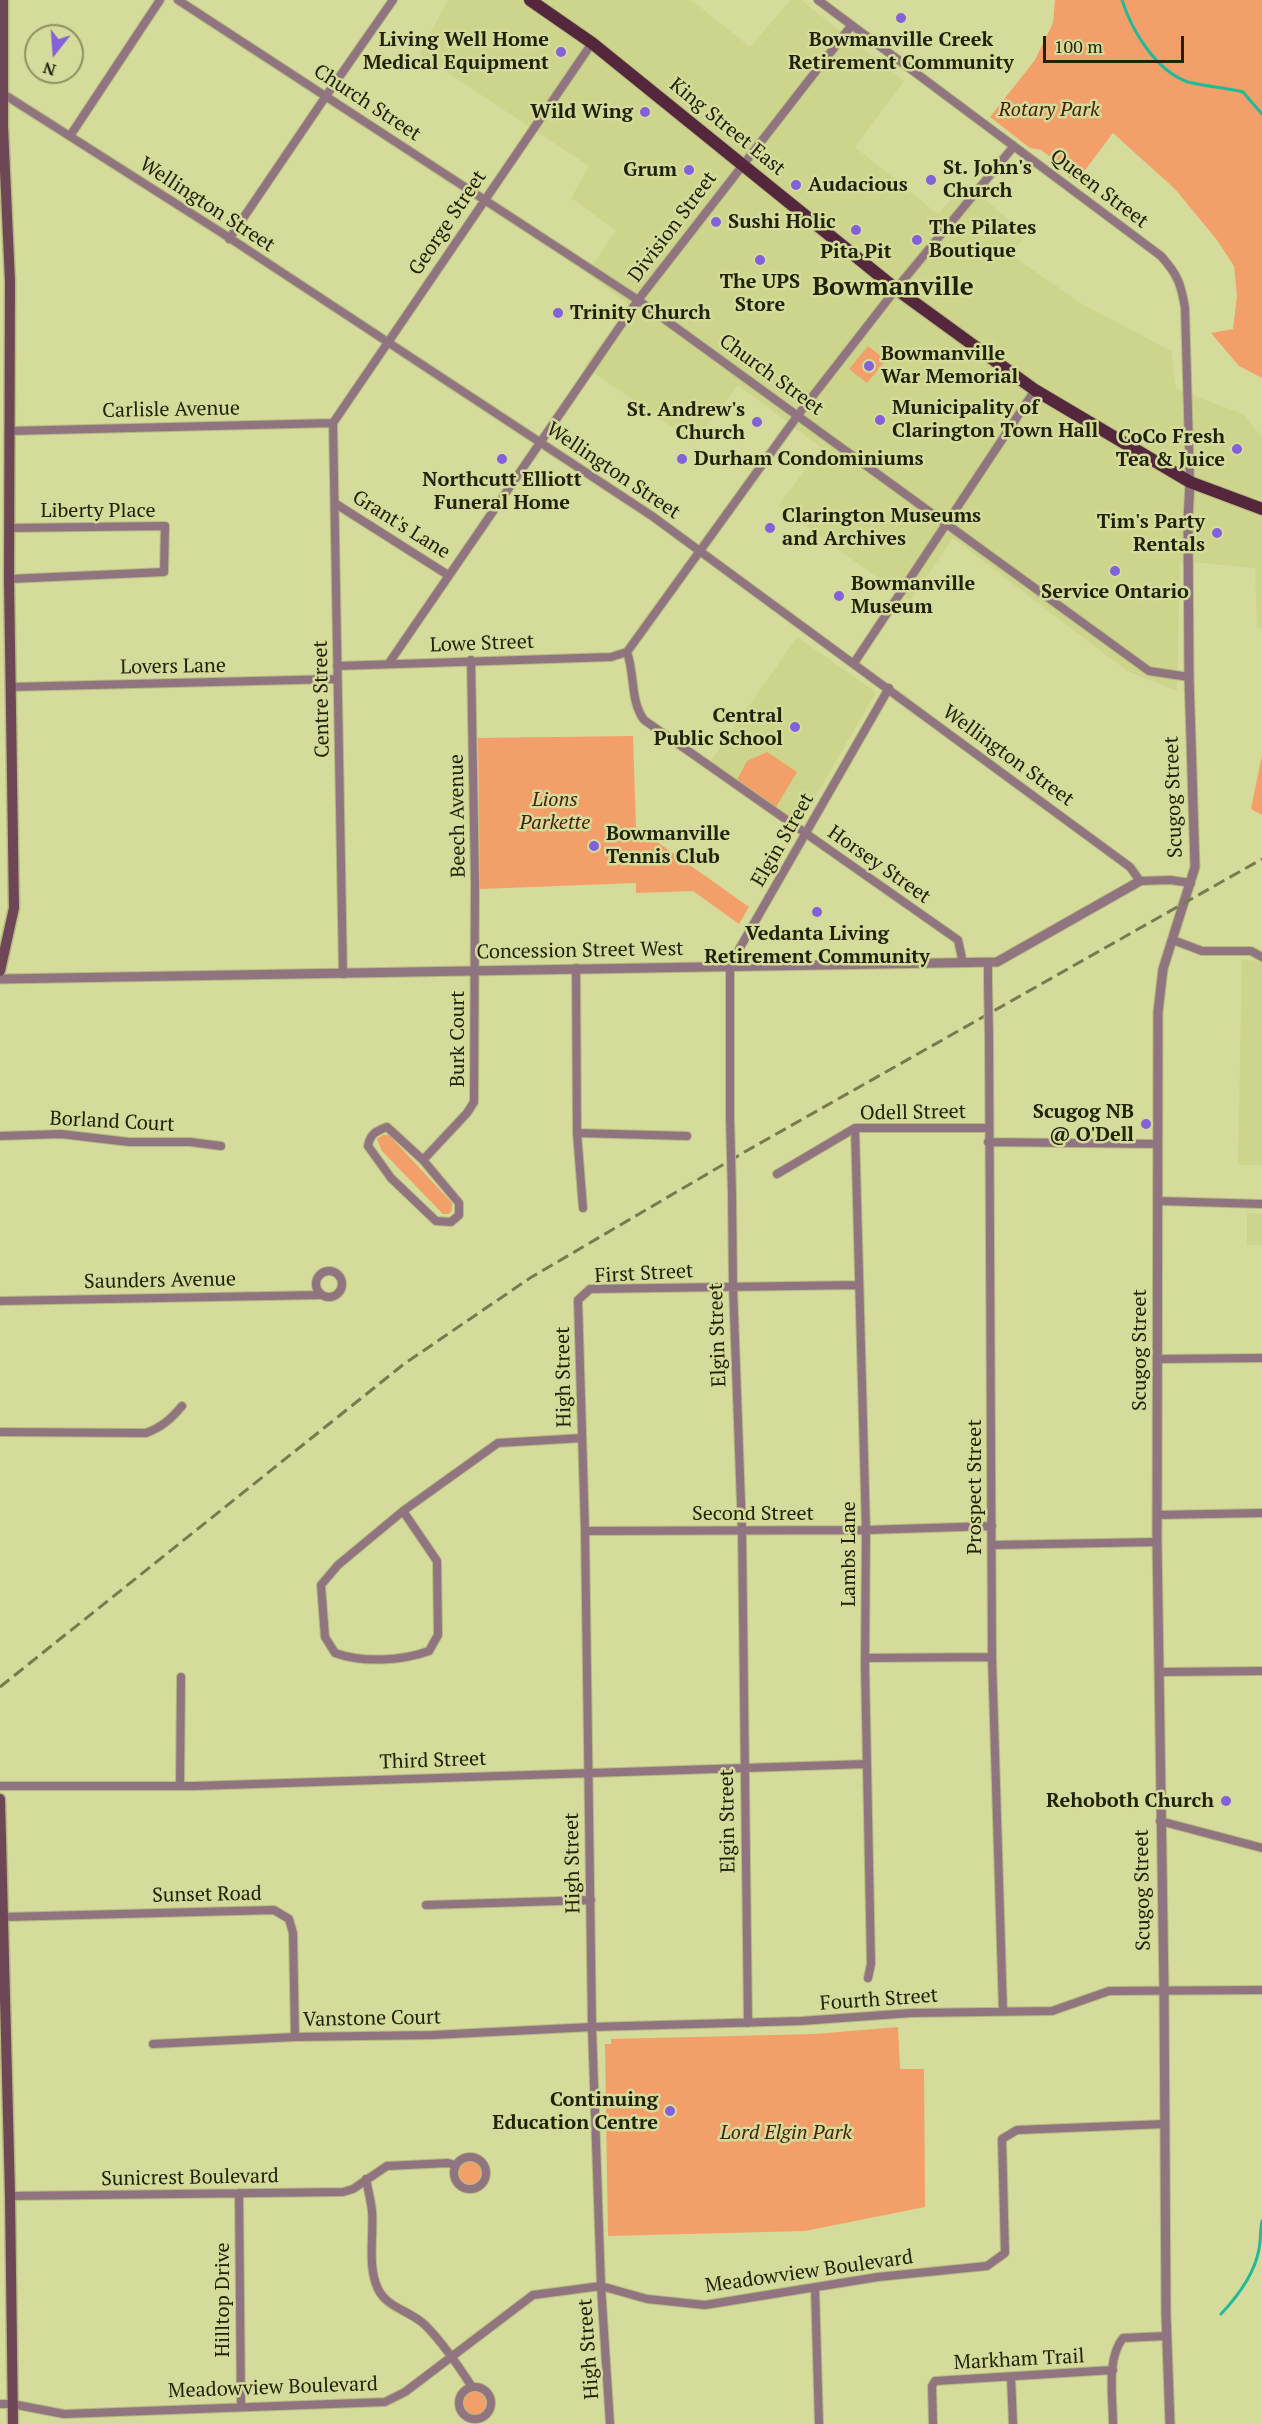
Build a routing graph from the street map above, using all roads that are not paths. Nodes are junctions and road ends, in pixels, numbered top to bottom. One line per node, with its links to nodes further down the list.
1 (3, 0): 9 (main road)
2 (160, 0): 12 (street)
3 (178, 0): 10 (street, Church Street)
4 (393, 0): 10 (street)
5 (530, 0): 8 (main road, King Street East)
6 (818, 0): 7 (street, Queen Street)
7 (851, 26): 13 (street, Queen Street); 14 (street, Division Street)
8 (592, 43): 14 (main road, King Street East); 15 (street, George Street)
9 (2, 93): 11 (main road); 12 (street, Wellington Street)
10 (326, 96): 15 (street, Church Street); 16 (street)
11 (2, 126): 24 (main road)
12 (70, 136): 16 (street, Wellington Street)
13 (1014, 146): 17 (street, Queen Street); 18 (street)
14 (742, 163): 18 (main road, King Street East); 19 (street, Division Street)
15 (485, 199): 19 (street, Church Street); 20 (street, George Street)
16 (229, 239): 20 (street, Wellington Street)
17 (1181, 281): 26 (street, Scugog Street)
18 (896, 289): 21 (main road, King Street East); 22 (street)
19 (638, 300): 22 (street, Church Street); 25 (street, Division Street)
20 (387, 342): 23 (street, George Street); 25 (street, Wellington Street)
21 (1035, 390): 26 (main road, King Street East); 29 (street)
22 (798, 415): 29 (street, Church Street); 31 (street)
23 (333, 423): 24 (street, Carlisle Avenue); 27 (street, Centre Street)
24 (9, 431): 30 (main road)
25 (540, 441): 31 (street, Wellington Street); 32 (street, Division Street)
26 (1190, 482): 28 (main road, King Street East); 39 (street, Scugog Street)
27 (336, 504): 32 (street, Grant's Lane); 38 (street, Centre Street)
28 (1262, 509)
29 (947, 523): 37 (street); 39 (street, Church Street)
30 (9, 528): 33 (main road); 33 (street, Liberty Place)
31 (699, 550): 34 (street); 37 (street, Wellington Street)
32 (448, 575): 36 (street, Division Street)
33 (9, 579): 41 (main road)
34 (627, 652): 35 (street, Lowe Street); 43 (street, Horsey Street)
35 (471, 660): 36 (street, Lowe Street); 53 (street, Beech Avenue)
36 (389, 663): 38 (street, Lowe Street)
37 (854, 663): 42 (street, Wellington Street)
38 (338, 666): 40 (street, Centre Street)
39 (1189, 677): 45 (street, Scugog Street)
40 (338, 680): 41 (street, Lovers Lane); 54 (street, Centre Street)
41 (10, 687): 52 (main road)
42 (888, 688): 43 (street, Elgin Street); 44 (street, Wellington Street)
43 (806, 834): 49 (street, Horsey Street); 50 (street, Elgin Street)
44 (1140, 881): 45 (street); 48 (street, Concession Street West)
45 (1191, 883): 46 (street, Scugog Street)
46 (1173, 940): 47 (street); 62 (street, Scugog Street)
47 (1262, 957)
48 (988, 962): 49 (street, Concession Street West); 57 (street, Prospect Street, bridge)
49 (963, 963): 50 (street, Concession Street West)
50 (730, 965): 51 (street, Concession Street West); 70 (street, Elgin Street, bridge)
51 (576, 968): 53 (street, Concession Street West); 58 (street)
52 (0, 971)
53 (475, 971): 54 (street, Concession Street West); 64 (street, Burk Court)
54 (343, 975): 55 (street, Concession Street West)
55 (0, 979)
56 (855, 1128): 57 (street, Odell Street); 65 (street, Odell Street); 69 (street, Lambs Lane)
57 (989, 1128): 61 (street, Prospect Street)
58 (577, 1133): 60 (street); 68 (street)
59 (0, 1136): 63 (street, Borland Court)
60 (687, 1136)
61 (988, 1142): 62 (street, Odell Street); 82 (street, Prospect Street)
62 (1158, 1144): 66 (street, Scugog Street)
63 (221, 1146)
64 (423, 1160): 64 (street)
65 (777, 1174)
66 (1158, 1201): 67 (street); 75 (street, Scugog Street)
67 (1262, 1204)
68 (583, 1208)
69 (857, 1285): 70 (street, First Street); 84 (street, Lambs Lane)
70 (733, 1287): 72 (street, First Street); 83 (street, Elgin Street)
71 (320, 1294): 73 (street, Saunders Avenue)
72 (578, 1300): 78 (street, High Street)
73 (0, 1301)
74 (1262, 1358): 75 (street)
75 (1159, 1359): 81 (street, Scugog Street)
76 (182, 1406): 77 (street)
77 (0, 1432)
78 (582, 1438): 79 (street); 85 (street, High Street)
79 (403, 1511): 79 (street)
80 (1262, 1513): 81 (street)
81 (1157, 1515): 86 (street, Scugog Street)
82 (992, 1526): 84 (street, Second Street); 87 (street, Prospect Street)
83 (742, 1530): 84 (street, Second Street); 85 (street, Second Street); 94 (street, Elgin Street)
84 (866, 1530): 89 (street, Lambs Lane)
85 (585, 1531): 95 (street, High Street)
86 (1157, 1542): 87 (street); 91 (street, Scugog Street)
87 (993, 1545): 88 (street, Prospect Street)
88 (992, 1657): 89 (street); 108 (street, Prospect Street)
89 (865, 1658): 93 (street, Lambs Lane)
90 (1262, 1671): 91 (street)
91 (1159, 1672): 99 (street, Scugog Street)
92 (181, 1677): 97 (street)
93 (867, 1764): 94 (street, Third Street); 105 (street, Lambs Lane)
94 (744, 1769): 95 (street, Third Street); 109 (street, Elgin Street)
95 (588, 1773): 97 (street, Third Street); 102 (street, High Street)
96 (0, 1786): 97 (street, Third Street)
97 (180, 1786)
98 (0, 1799): 101 (main road)
99 (1160, 1821): 100 (street); 107 (street, Scugog Street)
100 (1262, 1848)
101 (1, 1863): 104 (main road)
102 (591, 1900): 103 (street); 110 (street, High Street)
103 (426, 1905)
104 (4, 1917): 111 (street, Sunset Road); 117 (main road)
105 (868, 1978)
106 (1262, 1989): 107 (street, Fourth Street)
107 (1164, 1990): 108 (street, Fourth Street); 113 (street, Scugog Street)
108 (1003, 2011): 109 (street, Fourth Street)
109 (748, 2023): 110 (street, Fourth Street)
110 (592, 2027): 111 (street, Vanstone Court); 118 (street, High Street)
111 (295, 2037): 112 (street, Vanstone Court)
112 (153, 2044)
113 (1165, 2124): 119 (street, Meadowview Boulevard); 120 (street, Scugog Street)
114 (455, 2165): 114 (street); 115 (street, Sunicrest Boulevard)
115 (366, 2180): 116 (street, Sunicrest Boulevard); 121 (street)
116 (239, 2193): 117 (street, Sunicrest Boulevard); 127 (street, Hilltop Drive)
117 (10, 2196): 126 (main road)
118 (601, 2286): 119 (street, Meadowview Boulevard); 121 (street, Meadowview Boulevard); 129 (street, High Street)
119 (815, 2288): 130 (street)
120 (1166, 2336): 122 (street); 134 (street, Scugog Street)
121 (451, 2356): 124 (street); 127 (street, Meadowview Boulevard)
122 (1113, 2370): 123 (street, Markham Trail); 133 (street)
123 (1011, 2377): 131 (street, Markham Trail); 132 (street)
124 (472, 2387): 124 (street)
125 (0, 2404): 126 (street, Meadowview Boulevard)
126 (12, 2404): 127 (street, Meadowview Boulevard); 128 (main road)
127 (241, 2406)
128 (13, 2424)
129 (610, 2424)
130 (819, 2424)
131 (933, 2424)
132 (1013, 2424)
133 (1113, 2424)
134 (1170, 2424)

